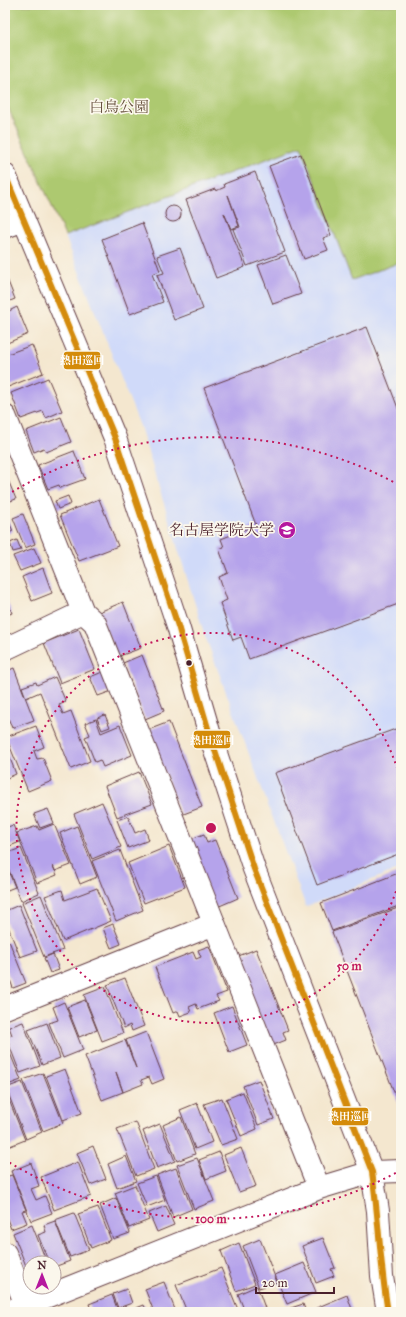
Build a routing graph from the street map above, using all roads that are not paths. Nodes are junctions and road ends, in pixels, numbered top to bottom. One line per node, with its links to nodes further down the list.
1 (5, 175): 2 (street)
2 (15, 223): 9 (street)
3 (5, 416): 4 (street)
4 (83, 612): 5 (street); 6 (street)
5 (5, 649)
6 (214, 924): 7 (street); 10 (street)
7 (5, 1008)
8 (401, 1171): 9 (street)
9 (372, 1172): 10 (street); 13 (street)
10 (318, 1188): 12 (street)
11 (5, 1253): 12 (street)
12 (21, 1310)
13 (388, 1312)

